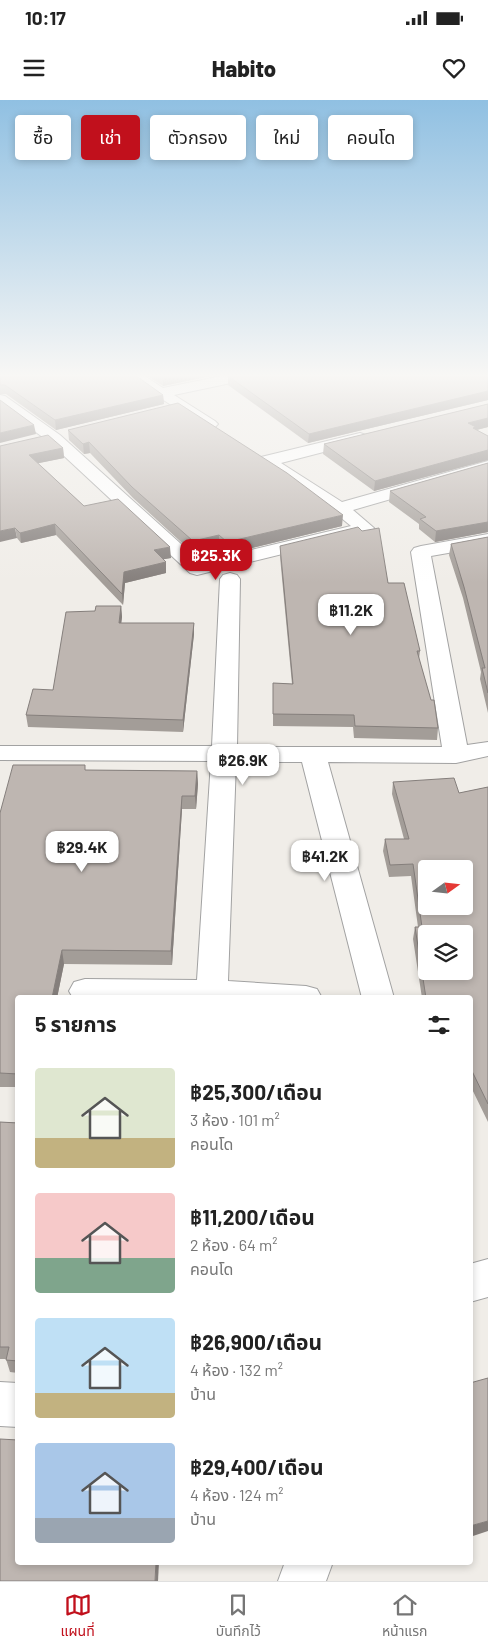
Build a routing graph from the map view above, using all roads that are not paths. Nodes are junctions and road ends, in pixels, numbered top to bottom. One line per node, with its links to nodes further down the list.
1 (61, 444): 6 (street)
2 (335, 444): 4 (street)
3 (251, 451): 4 (street)
4 (267, 461): 6 (street)
5 (488, 466): 6 (street)
6 (340, 508)
7 (488, 540): 12 (street)
8 (230, 579): 13 (street)
9 (488, 749): 12 (street)
10 (0, 753): 13 (street)
11 (313, 754): 12 (street); 13 (street); 17 (street)
12 (456, 755)
13 (224, 756): 15 (street)
14 (86, 991): 15 (street)
15 (212, 992): 16 (street)
16 (259, 995)
17 (377, 995)
18 (488, 1278): 19 (street)
19 (473, 1282)
20 (0, 1404): 21 (street)
21 (15, 1404)
22 (308, 1565): 23 (street)
23 (302, 1581)

